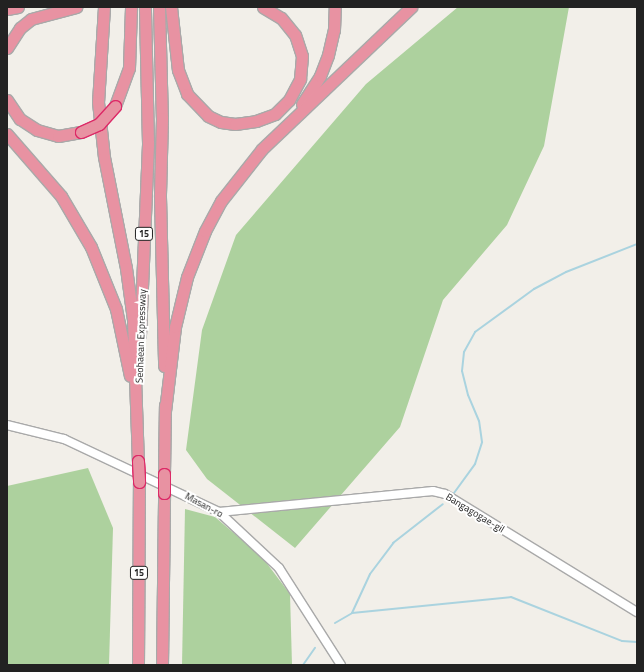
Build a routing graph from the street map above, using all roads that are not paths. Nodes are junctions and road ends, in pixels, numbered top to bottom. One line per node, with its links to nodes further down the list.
1 (18, 7): 11 (highway)
2 (76, 7): 12 (highway)
3 (104, 7): 18 (highway)
4 (131, 7): 13 (highway, bridge)
5 (145, 7): 18 (highway, Seohaean Expressway / 15)
6 (160, 7): 16 (highway, Seohaean Expressway / 15)
7 (171, 7): 8 (highway)
8 (264, 7)
9 (335, 7): 14 (highway)
10 (410, 7): 14 (highway)
11 (7, 9)
12 (7, 48)
13 (7, 100)
14 (293, 120): 16 (highway)
15 (7, 134): 18 (highway)
16 (165, 411): 22 (highway, Seohaean Expressway / 15, bridge)
17 (7, 425): 19 (street, Masan-ro)
18 (138, 461): 21 (highway, Seohaean Expressway / 15, bridge)
19 (220, 512): 20 (street, Bangagogae-gil); 23 (street, Masan-ro)
20 (637, 612)
21 (138, 665)
22 (162, 665)
23 (341, 665)

